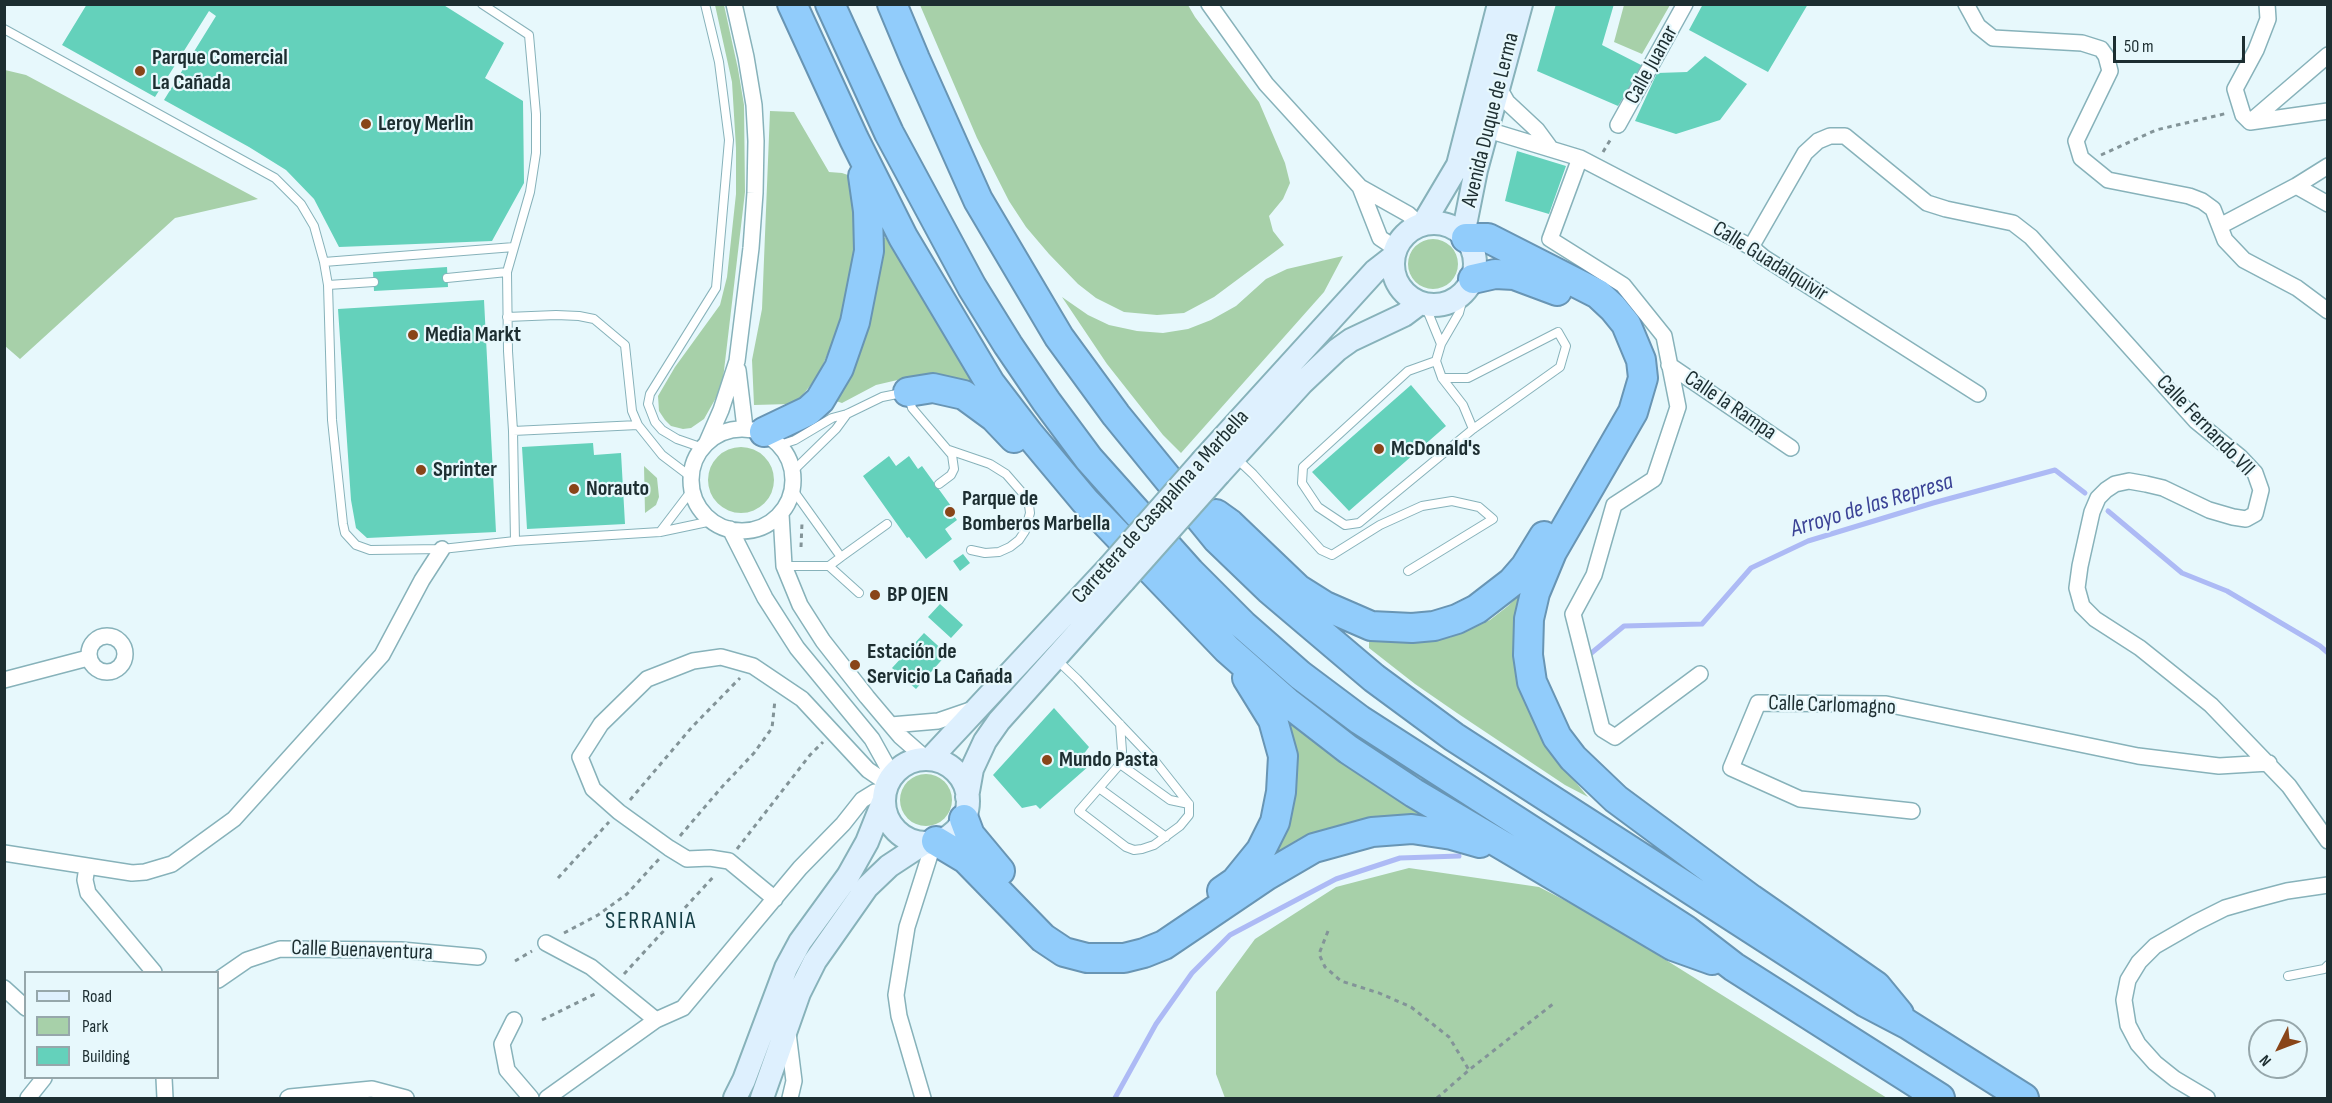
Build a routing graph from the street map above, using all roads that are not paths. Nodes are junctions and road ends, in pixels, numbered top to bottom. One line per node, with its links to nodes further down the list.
1 (482, 4): 30 (lane)
2 (705, 4): 54 (lane)
3 (734, 4): 43 (street)
4 (792, 4): 20 (highway)
5 (830, 4): 106 (highway)
6 (892, 4): 60 (highway)
7 (1209, 4): 25 (street)
8 (1499, 4): 27 (main road, Avenida Duque de Lerma)
9 (1521, 4): 15 (main road, Avenida Duque de Lerma)
10 (1685, 4): 18 (street, Calle Juanar)
11 (1966, 4): 28 (street)
12 (2267, 4): 17 (street)
13 (4, 29): 33 (lane)
14 (2328, 55): 17 (street)
15 (1499, 88): 19 (main road, Avenida Duque de Lerma); 21 (street)
16 (2328, 111): 17 (street)
17 (2250, 122)
18 (1618, 125)
19 (1488, 130): 21 (street, Calle Guadalquivir); 29 (main road, Avenida Duque de Lerma)
20 (854, 139): 53 (highway); 64 (highway)
21 (1551, 149): 22 (street, Calle Guadalquivir)
22 (1580, 158): 31 (street, Calle Guadalquivir); 45 (street)
23 (2328, 166): 24 (street)
24 (2296, 186): 26 (street); 28 (street)
25 (1360, 187): 27 (street); 32 (street)
26 (2328, 204)
27 (1422, 224): 29 (main road); 32 (main road)
28 (2220, 226): 40 (street)
29 (1465, 237): 38 (main road); 114 (highway)
30 (514, 247): 33 (lane); 34 (lane)
31 (1751, 247): 48 (street, Calle Guadalquivir); 88 (street, Calle Fernando VII)
32 (1394, 253): 39 (main road); 58 (main road, Carretera de Casapalma a Marbella)
33 (324, 262): 37 (lane)
34 (507, 272): 35 (lane); 41 (lane)
35 (447, 278)
36 (374, 282): 37 (lane)
37 (328, 285): 71 (lane)
38 (1468, 286): 39 (main road); 42 (lane); 60 (highway)
39 (1422, 304): 42 (lane); 57 (main road, Carretera de Casapalma a Marbella)
40 (2328, 311)
41 (507, 317): 50 (lane); 52 (lane)
42 (1441, 344): 44 (lane)
43 (737, 361): 53 (street); 54 (street)
44 (1436, 361): 46 (lane); 51 (lane)
45 (1670, 365): 55 (street, Calle la Rampa); 82 (street)
46 (1442, 378): 51 (lane); 51 (lane)
47 (908, 392): 49 (lane); 56 (lane); 64 (highway)
48 (1978, 394)
49 (847, 414): 53 (lane); 59 (lane)
50 (638, 425): 52 (lane); 61 (lane)
51 (1473, 429)
52 (513, 431): 70 (lane)
53 (763, 435): 54 (street); 59 (street)
54 (705, 445): 61 (street)
55 (1791, 448)
56 (948, 450): 62 (lane); 72 (lane)
57 (1235, 457): 58 (main road, Carretera de Casapalma a Marbella); 76 (lane)
58 (1211, 467): 77 (main road, Carretera de Casapalma a Marbella, bridge)
59 (793, 471): 63 (street)
60 (1170, 481): 114 (highway)
61 (691, 484): 66 (street); 69 (lane)
62 (939, 484)
63 (793, 490): 65 (street); 73 (lane)
64 (1085, 501): 79 (highway)
65 (781, 514): 68 (street); 74 (street)
66 (712, 521): 68 (street); 69 (lane)
67 (887, 524): 73 (lane)
68 (730, 529): 90 (street)
69 (660, 532): 70 (lane)
70 (515, 541): 71 (lane)
71 (442, 549): 100 (street)
72 (971, 550)
73 (841, 557): 75 (lane)
74 (784, 566): 75 (lane); 86 (street)
75 (829, 566): 78 (lane)
76 (1408, 571)
77 (1116, 574): 81 (main road, Carretera de Casapalma a Marbella); 84 (main road, Carretera de Casapalma a Marbella)
78 (859, 593)
79 (1227, 649): 93 (highway); 99 (highway)
80 (88, 658): 83 (street)
81 (1055, 658): 85 (lane); 93 (main road, Carretera de Casapalma a Marbella)
82 (1700, 674)
83 (4, 680)
84 (981, 706): 86 (street); 87 (main road, Carretera de Casapalma a Marbella)
85 (1120, 724): 89 (lane); 92 (lane)
86 (891, 725): 87 (street)
87 (928, 759): 90 (main road); 93 (main road)
88 (2269, 763): 94 (street, Calle Carlomagno); 96 (street, Calle Fernando VII)
89 (1120, 764): 91 (lane); 92 (lane)
90 (887, 788): 97 (main road); 102 (street); 102 (street); 124 (main road)
91 (1099, 788): 95 (lane); 95 (lane)
92 (1190, 804): 95 (lane)
93 (965, 808): 97 (main road)
94 (1912, 811)
95 (1166, 837)
96 (2328, 841)
97 (931, 842): 99 (highway); 115 (main road); 127 (street)
98 (4, 853): 100 (street)
99 (1516, 854): 106 (highway)
100 (87, 867): 107 (street)
101 (2328, 885): 130 (street)
102 (775, 899): 113 (street)
103 (546, 943): 113 (street)
104 (478, 957): 109 (street, Calle Buenaventura)
105 (2328, 966): 108 (lane)
106 (1734, 967): 128 (highway)
107 (153, 971)
108 (2288, 976)
109 (219, 979)
110 (4, 988): 111 (street)
111 (24, 1006)
112 (514, 1020): 122 (street)
113 (656, 1020): 123 (street)
114 (1907, 1023): 129 (highway)
115 (787, 1029): 125 (main road); 126 (street)
116 (42, 1079): 118 (street)
117 (164, 1079): 119 (street)
118 (28, 1098)
119 (165, 1098)
120 (288, 1098): 121 (street)
121 (406, 1098)
122 (531, 1098)
123 (547, 1098)
124 (735, 1098)
125 (762, 1098)
126 (790, 1098)
127 (923, 1098)
128 (1940, 1098)
129 (2024, 1098)
130 (2207, 1098)

